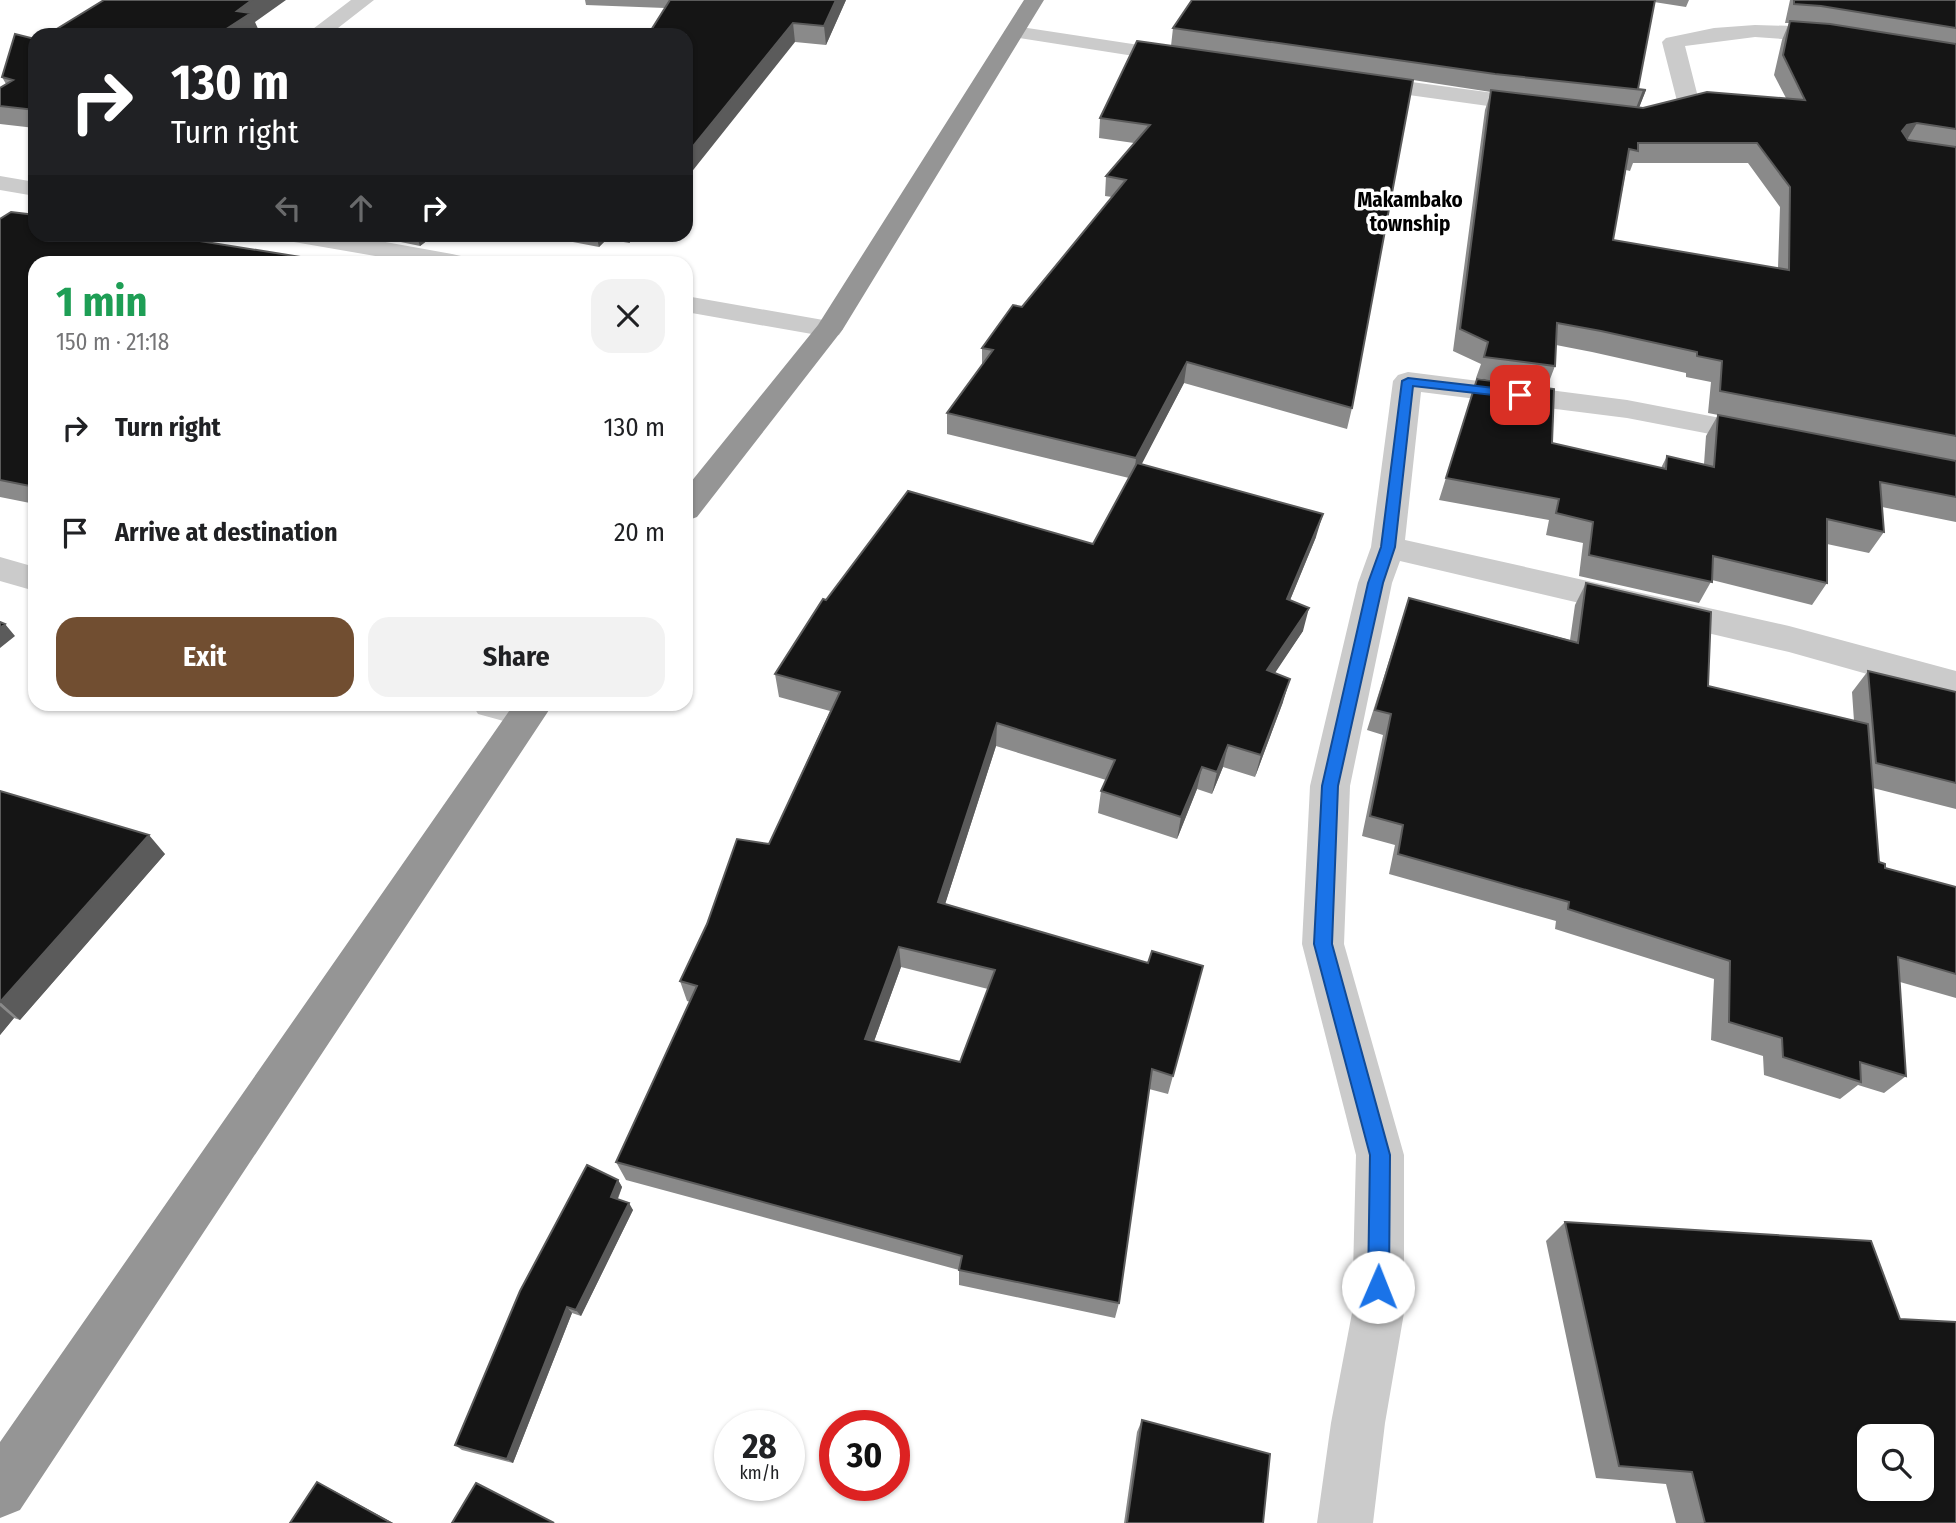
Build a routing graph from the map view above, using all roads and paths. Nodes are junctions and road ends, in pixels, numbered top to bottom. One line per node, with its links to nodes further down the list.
1 (364, 0): 3 (street)
2 (1034, 0): 4 (highway)
3 (325, 28)
4 (1014, 32): 6 (street); 15 (highway)
5 (1861, 41): 9 (street)
6 (1204, 61)
7 (1333, 79): 8 (street)
8 (1556, 108)
9 (1622, 116)
10 (0, 183): 11 (street)
11 (28, 188)
12 (339, 242): 13 (street)
13 (418, 256)
14 (693, 305): 15 (street)
15 (829, 330): 17 (highway)
16 (1786, 440): 18 (street)
17 (693, 501)
18 (1388, 547): 21 (street); 24 (street)
19 (0, 569): 20 (street)
20 (28, 577)
21 (1956, 685)
22 (514, 711): 23 (highway)
23 (0, 1490)
24 (1345, 1523)

